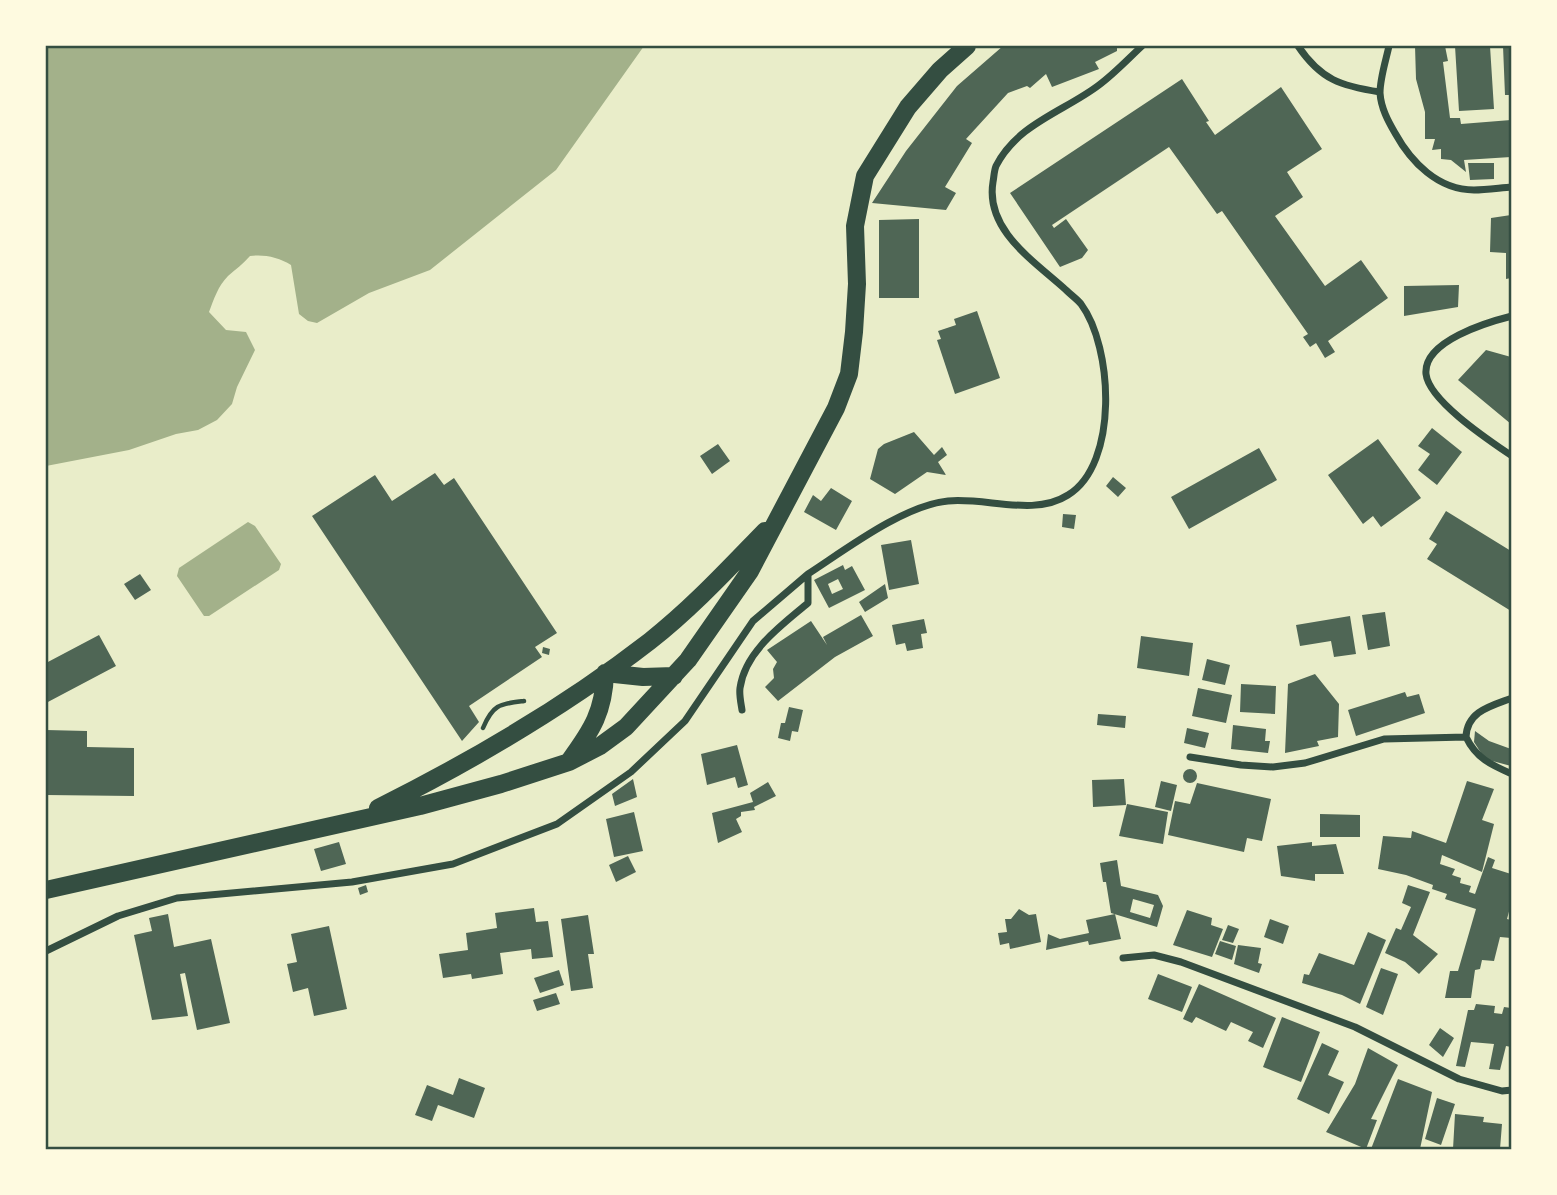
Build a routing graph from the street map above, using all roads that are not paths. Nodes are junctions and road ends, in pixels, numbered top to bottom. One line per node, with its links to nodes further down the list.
1 (967, 46): 9 (main road)
2 (1142, 46): 10 (street)
3 (1298, 46): 5 (street)
4 (1389, 46): 5 (street)
5 (1380, 92): 6 (street)
6 (1511, 187)
7 (1511, 316): 8 (street)
8 (1511, 456)
9 (779, 516): 11 (main road); 12 (main road)
10 (808, 574): 14 (street); 21 (street)
11 (605, 673): 12 (main road); 17 (main road); 19 (main road)
12 (674, 676): 17 (main road)
13 (1511, 698): 15 (street)
14 (742, 710)
15 (1466, 737): 16 (street); 18 (street)
16 (1190, 757)
17 (569, 762): 19 (main road)
18 (1511, 774)
19 (356, 819): 20 (main road)
20 (46, 890)
21 (46, 951)
22 (1124, 958): 23 (street)
23 (1511, 1090)

